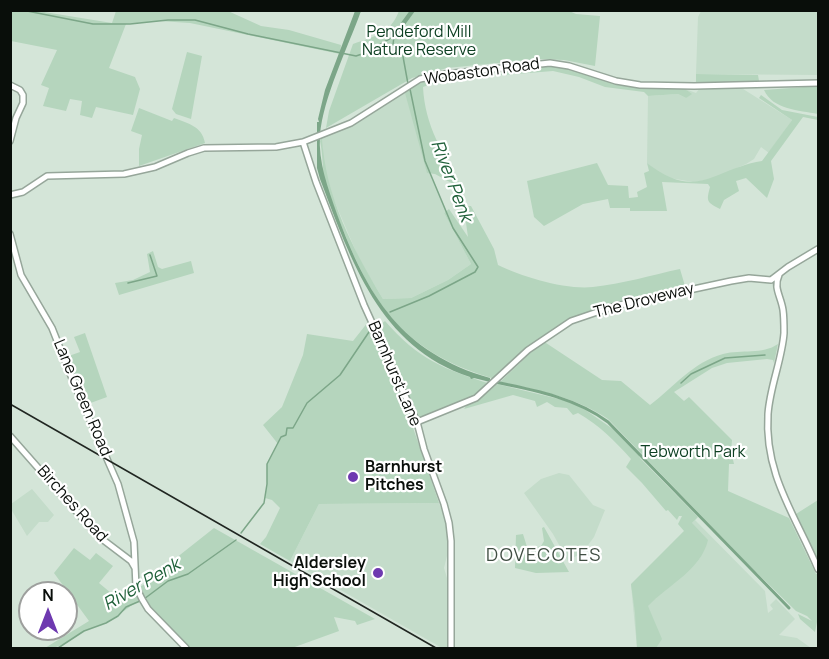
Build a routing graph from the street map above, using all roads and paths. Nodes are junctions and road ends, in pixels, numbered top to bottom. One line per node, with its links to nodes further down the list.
1 (819, 83): 4 (street, Wobaston Road)
2 (10, 85): 3 (street)
3 (10, 141)
4 (303, 142): 5 (street, Wobaston Road); 9 (street, Barnhurst Lane)
5 (10, 195)
6 (10, 234): 11 (street, Lane Green Road)
7 (819, 249): 8 (street)
8 (773, 282): 9 (street, The Droveway); 12 (street)
9 (417, 422): 14 (street, Barnhurst Lane)
10 (10, 436): 11 (street, Birches Road)
11 (135, 569): 13 (street, Lane Green Road)
12 (819, 569)
13 (186, 648)
14 (451, 648)

